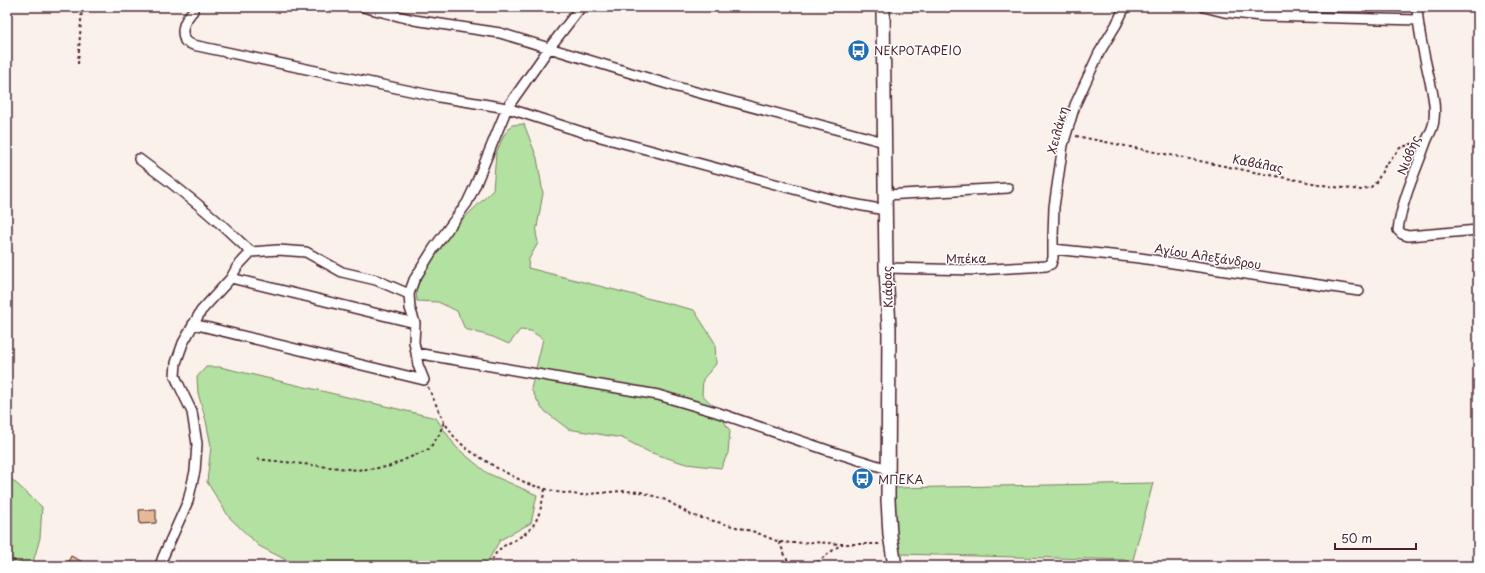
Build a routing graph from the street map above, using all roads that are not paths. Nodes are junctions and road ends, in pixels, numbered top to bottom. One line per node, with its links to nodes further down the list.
1 (363, 7): 9 (street)
2 (581, 7): 9 (street)
3 (883, 7): 11 (street, Κιάφας)
4 (1125, 7): 17 (street, Χειλάκη)
5 (1204, 7): 8 (street)
6 (1417, 7): 8 (street, Νιόβης)
7 (193, 11): 10 (street)
8 (1418, 20): 16 (street, Νιόβης)
9 (550, 47): 10 (street); 11 (street)
10 (507, 108): 15 (street); 23 (street)
11 (884, 142): 14 (street, Κιάφας)
12 (139, 159): 18 (street)
13 (1008, 188): 14 (street)
14 (885, 195): 15 (street, Κιάφας)
15 (885, 210): 20 (street, Κιάφας)
16 (1478, 230)
17 (1053, 249): 19 (street, Χειλάκη); 22 (street, Αγίου Αλεξάνδρου)
18 (250, 252): 21 (street); 23 (street)
19 (1046, 266): 20 (street, Μπέκα)
20 (886, 268): 27 (street, Κιάφας)
21 (230, 278): 24 (street); 25 (street)
22 (1359, 291)
23 (409, 294): 24 (street)
24 (415, 323): 26 (street)
25 (193, 324): 26 (street); 28 (street)
26 (416, 353): 27 (street)
27 (888, 469): 29 (street, Κιάφας)
28 (160, 566)
29 (895, 566)

